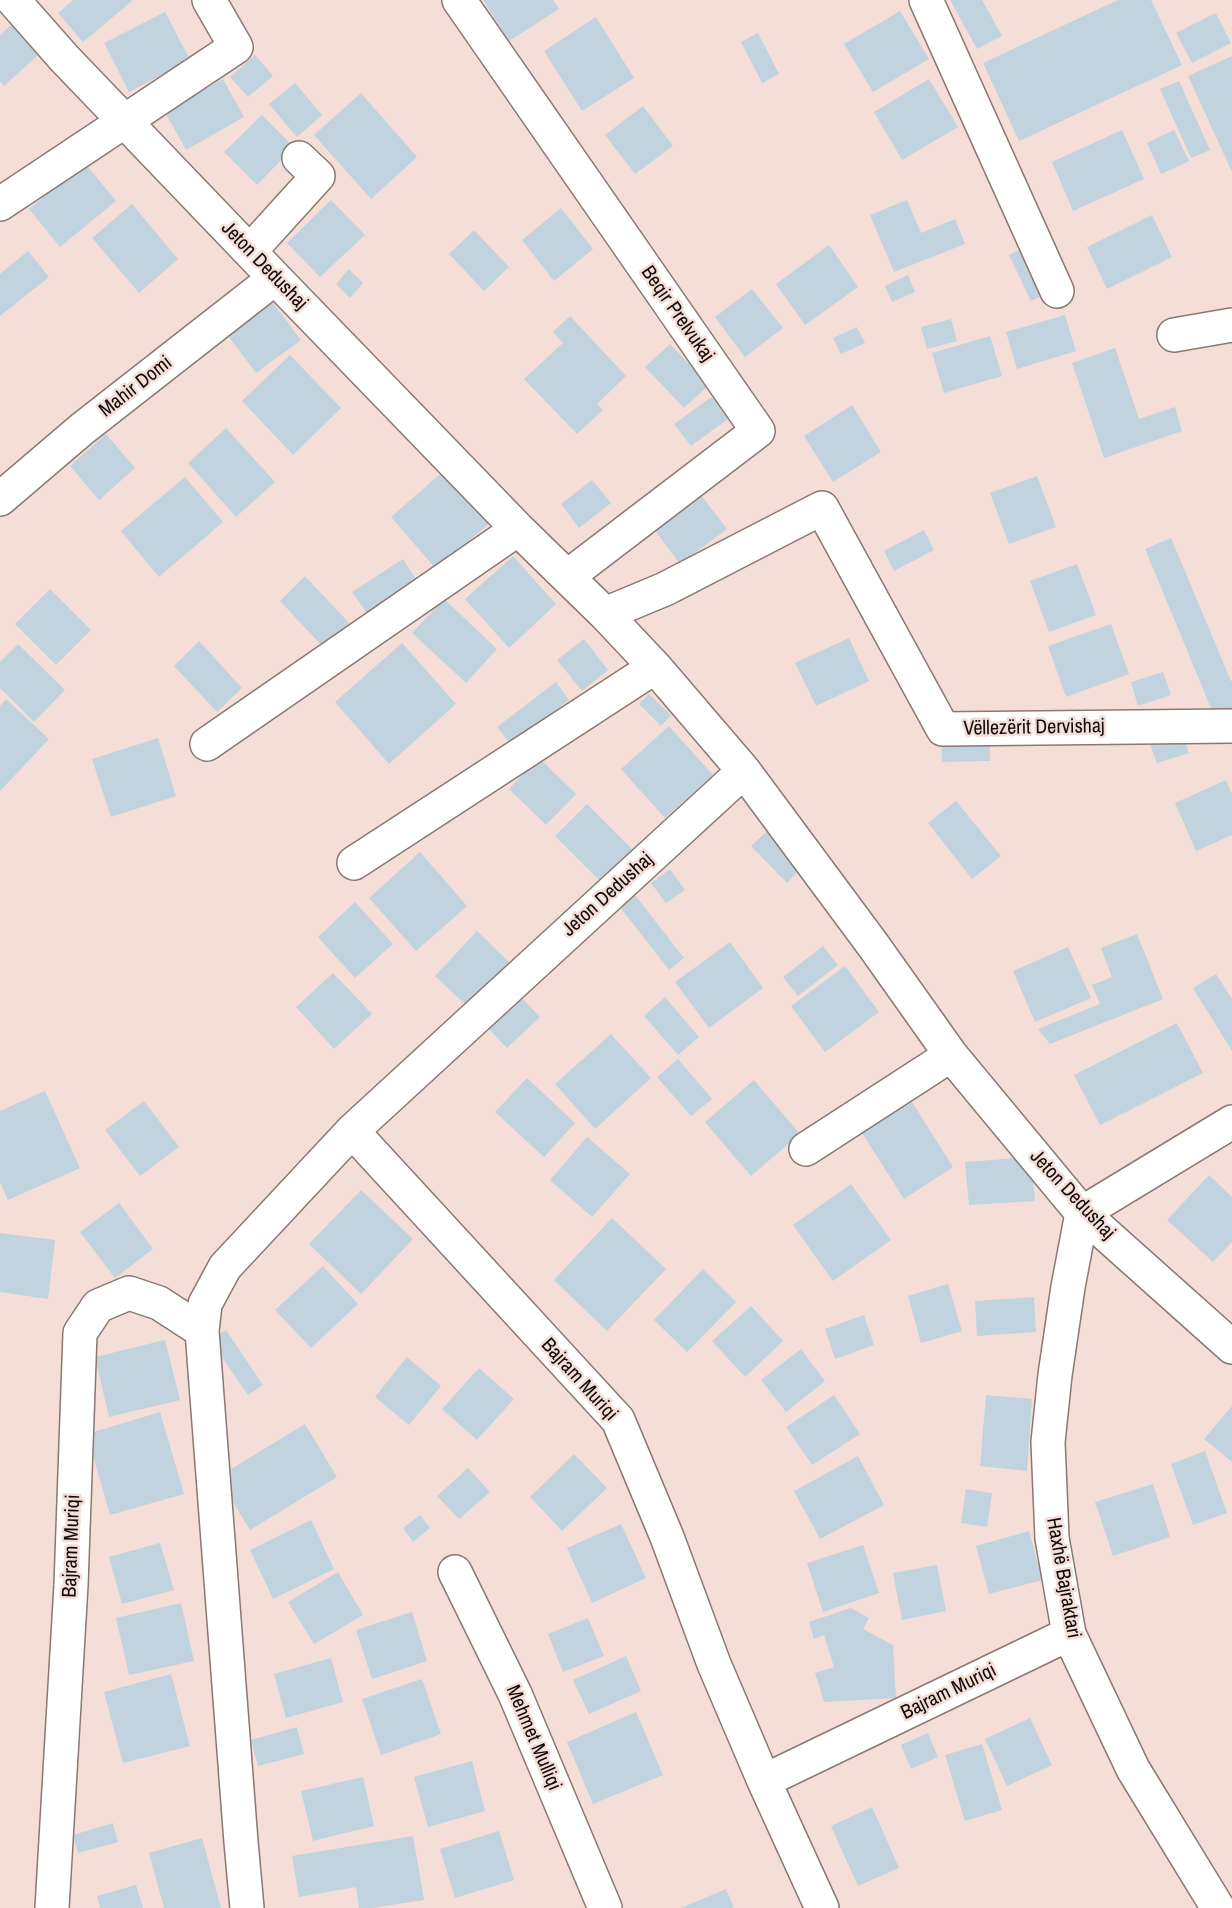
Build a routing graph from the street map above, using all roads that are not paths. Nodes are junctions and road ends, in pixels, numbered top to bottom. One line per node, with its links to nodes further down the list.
1 (209, 0): 5 (street)
2 (459, 0): 15 (street, Beqir Prelvukaj)
3 (926, 0): 10 (street)
4 (16, 4): 5 (street, Jeton Dedushaj)
5 (124, 120): 7 (street); 8 (street, Jeton Dedushaj)
6 (299, 158): 8 (street)
7 (0, 204)
8 (250, 252): 9 (street, Jeton Dedushaj)
9 (275, 278): 13 (street, Mahir Domi); 14 (street, Jeton Dedushaj)
10 (1057, 291)
11 (1232, 325): 12 (street)
12 (1174, 335)
13 (0, 499)
14 (518, 529): 15 (street, Jeton Dedushaj); 19 (street)
15 (568, 576): 16 (street, Jeton Dedushaj)
16 (605, 614): 17 (street, Jeton Dedushaj); 18 (street, Vëllezërit Dervishaj)
17 (655, 667): 20 (street, Jeton Dedushaj); 21 (street)
18 (1232, 726)
19 (207, 744)
20 (744, 771): 22 (street, Jeton Dedushaj); 24 (street, Jeton Dedushaj)
21 (354, 863)
22 (951, 1055): 25 (street); 26 (street, Jeton Dedushaj)
23 (1232, 1122): 26 (street)
24 (352, 1131): 27 (street); 31 (street, Bajram Muriqi)
25 (806, 1149)
26 (1083, 1213): 28 (street, Jeton Dedushaj); 30 (street, Haxhë Bajraktari)
27 (202, 1331): 32 (street, Bajram Muriqi); 33 (street)
28 (1232, 1347)
29 (454, 1572): 34 (street, Mehmet Mulliqi)
30 (1069, 1634): 31 (street, Bajram Muriqi); 36 (street, Haxhë Bajraktari)
31 (764, 1781): 35 (street, Bajram Muriqi)
32 (52, 1908)
33 (247, 1908)
34 (605, 1908)
35 (822, 1908)
36 (1218, 1908)

